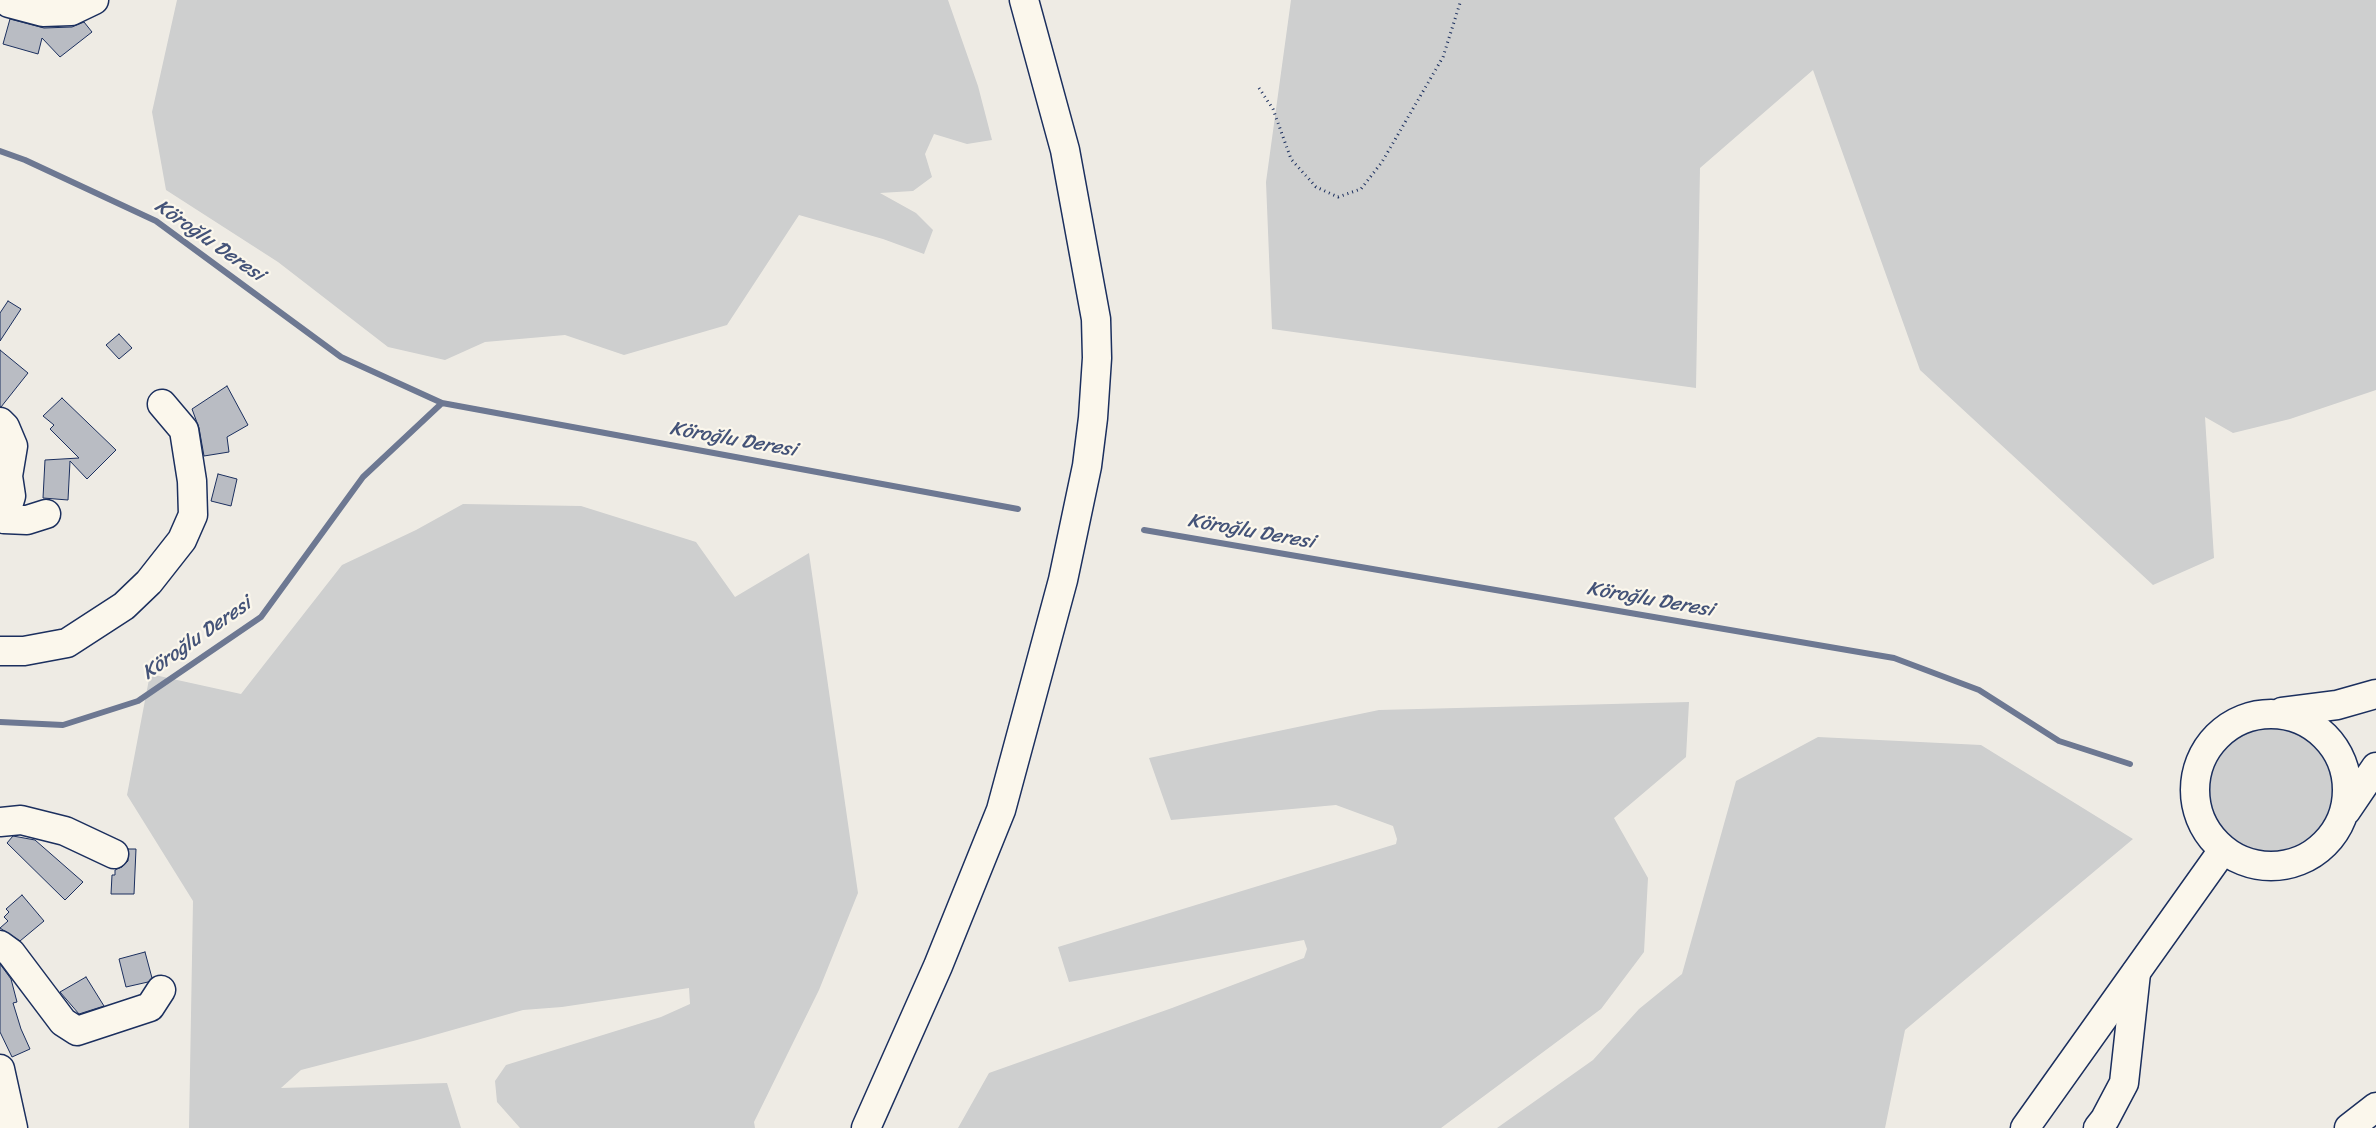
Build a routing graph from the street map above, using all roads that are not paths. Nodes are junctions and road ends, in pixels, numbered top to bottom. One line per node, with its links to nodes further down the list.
1 (94, 0): 3 (main road)
2 (1024, 0): 23 (main road)
3 (8, 3)
4 (162, 404): 9 (main road)
5 (0, 422): 6 (main road)
6 (4, 473): 8 (main road)
7 (46, 514): 8 (main road)
8 (2, 521)
9 (0, 651)
10 (2376, 694): 11 (main road)
11 (2259, 714): 13 (main road); 15 (main road)
12 (2376, 767): 13 (main road)
13 (2345, 813): 15 (main road)
14 (0, 822): 16 (main road)
15 (2223, 850): 18 (main road)
16 (114, 854)
17 (0, 945): 19 (main road)
18 (2136, 973): 24 (main road); 25 (main road)
19 (161, 990)
20 (0, 1069): 22 (main road)
21 (2376, 1107): 26 (main road)
22 (13, 1128)
23 (866, 1128)
24 (2025, 1128)
25 (2098, 1128)
26 (2350, 1128)

